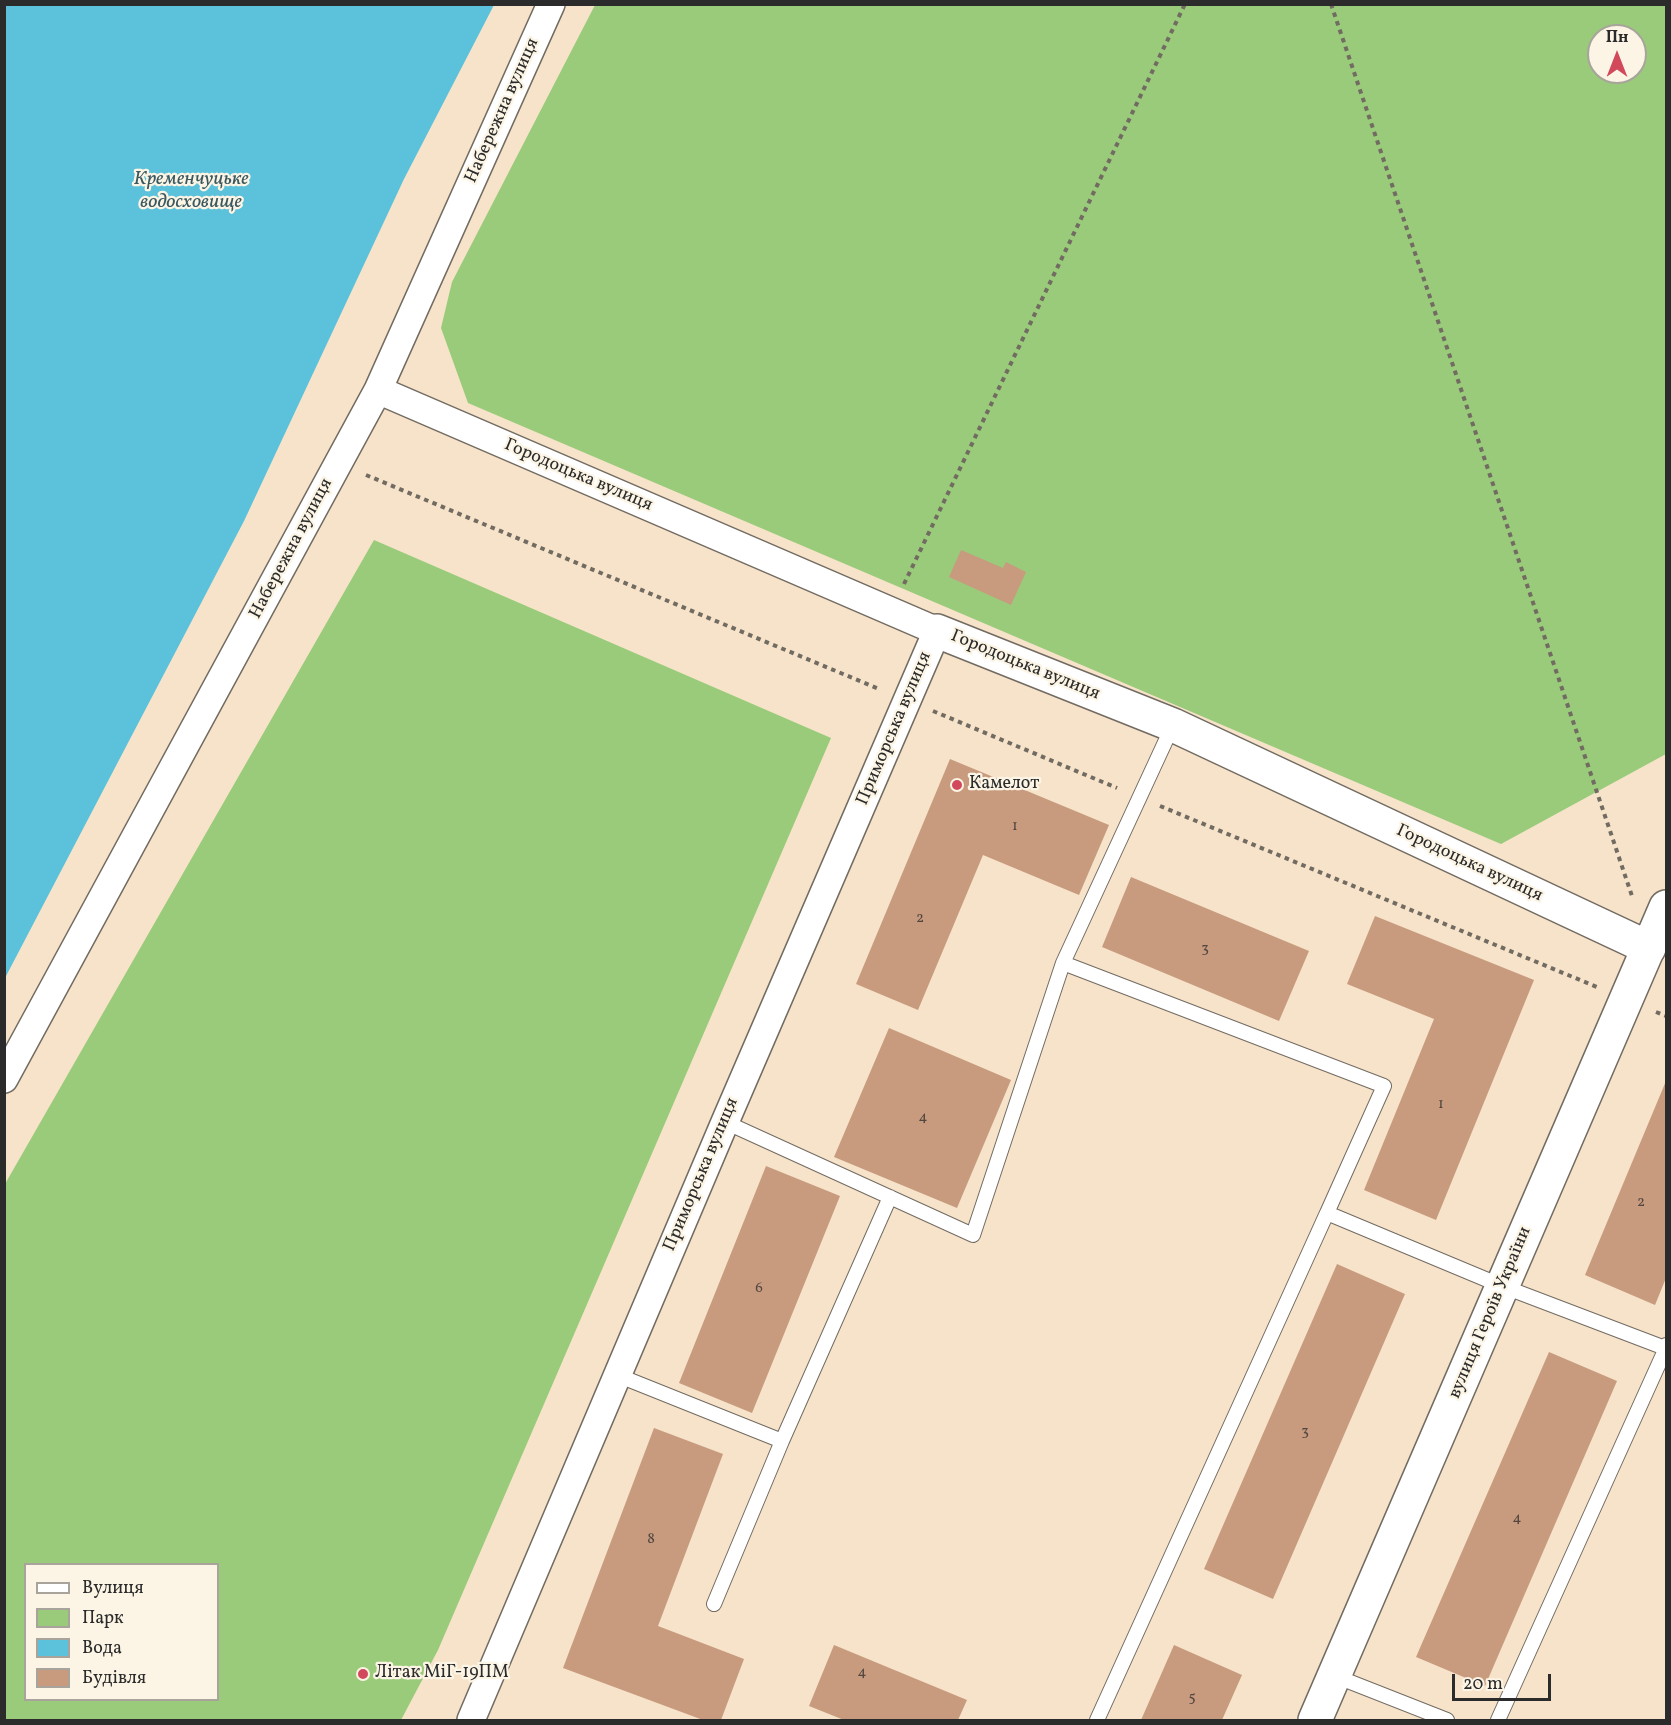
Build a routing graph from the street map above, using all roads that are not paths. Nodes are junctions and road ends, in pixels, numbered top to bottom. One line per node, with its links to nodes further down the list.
1 (550, 4): 2 (street, Набережна вулиця)
2 (378, 390): 3 (street, Городоцька вулиця); 8 (street, Набережна вулиця)
3 (937, 631): 4 (main road, Городоцька вулиця); 9 (street, Приморська вулиця)
4 (1173, 725): 6 (main road, Городоцька вулиця); 7 (lane)
5 (1666, 907): 6 (main road, вулиця Героїв України)
6 (1658, 951): 12 (main road, вулиця Героїв України)
7 (1063, 963): 10 (lane); 11 (lane)
8 (4, 1079)
9 (724, 1122): 10 (lane); 14 (street, Приморська вулиця)
10 (890, 1197): 15 (lane)
11 (1328, 1213): 12 (lane); 19 (lane)
12 (1502, 1286): 13 (lane); 17 (main road, вулиця Героїв України)
13 (1666, 1347): 22 (lane)
14 (617, 1376): 15 (lane); 18 (street, Приморська вулиця)
15 (782, 1441): 16 (lane)
16 (714, 1604)
17 (1335, 1676): 20 (main road, вулиця Героїв України); 21 (lane)
18 (471, 1720)
19 (1097, 1720)
20 (1316, 1720)
21 (1447, 1720)
22 (1498, 1720)

